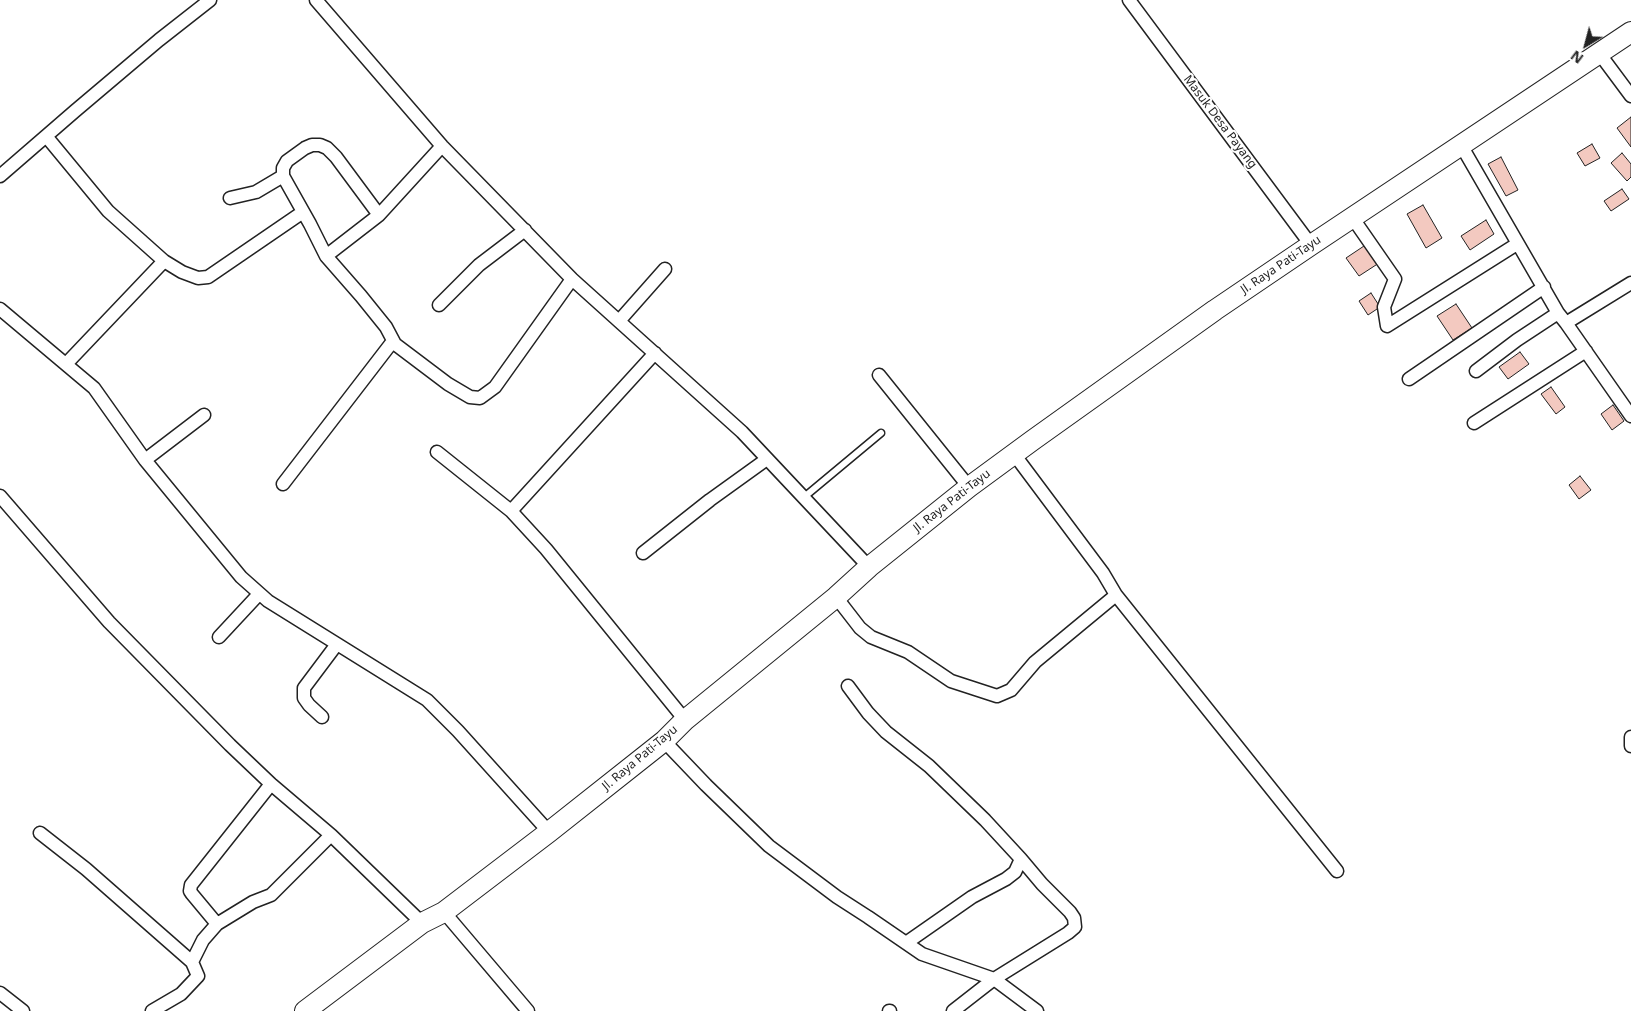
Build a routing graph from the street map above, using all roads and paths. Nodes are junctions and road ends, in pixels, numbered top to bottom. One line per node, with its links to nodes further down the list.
1 (210, 0): 7 (street)
2 (316, 0): 9 (street)
3 (1129, 0): 18 (street, Masuk Desa Payang)
4 (1631, 32): 5 (main road, Jl. Raya Pati-Tayu)
5 (1599, 53): 6 (street); 8 (main road, Jl. Raya Pati-Tayu)
6 (1631, 96)
7 (46, 136): 10 (street); 20 (street)
8 (1461, 145): 15 (main road, Jl. Raya Pati-Tayu); 17 (street)
9 (442, 146): 14 (street); 16 (street)
10 (0, 176)
11 (283, 176): 12 (street); 13 (street); 14 (street)
12 (230, 198)
13 (304, 212): 19 (street); 20 (street)
14 (379, 215): 19 (street)
15 (1352, 217): 17 (street); 18 (main road, Jl. Raya Pati-Tayu)
16 (525, 230): 22 (street); 25 (street)
17 (1517, 244): 24 (street)
18 (1311, 245): 41 (main road, Jl. Raya Pati-Tayu)
19 (326, 256): 29 (street)
20 (164, 261): 32 (street)
21 (665, 269): 28 (street)
22 (572, 279): 28 (street); 29 (street)
23 (1631, 283): 27 (street)
24 (1544, 286): 27 (street); 35 (street)
25 (439, 305)
26 (0, 309): 32 (street)
27 (1562, 318): 30 (street); 33 (street)
28 (619, 321): 31 (street)
29 (393, 341): 44 (street)
30 (1586, 351): 37 (street); 38 (street)
31 (655, 353): 42 (street); 49 (street)
32 (66, 364): 43 (street)
33 (1476, 371)
34 (879, 375): 45 (street)
35 (1409, 379)
36 (204, 415): 43 (street)
37 (1631, 416)
38 (1474, 423)
39 (881, 433): 47 (lane)
40 (437, 452): 49 (street)
41 (1014, 454): 45 (main road, Jl. Raya Pati-Tayu); 53 (street)
42 (767, 459): 47 (street); 50 (street)
43 (145, 460): 52 (street)
44 (283, 484)
45 (969, 488): 51 (main road, Jl. Raya Pati-Tayu)
46 (0, 496): 48 (street)
47 (803, 498): 51 (street)
48 (4, 509): 63 (street)
49 (511, 511): 59 (street)
50 (643, 553)
51 (869, 567): 54 (main road, Jl. Raya Pati-Tayu)
52 (259, 594): 55 (street); 56 (street)
53 (1116, 595): 54 (street); 68 (street)
54 (836, 597): 59 (main road, Jl. Raya Pati-Tayu)
55 (218, 637)
56 (337, 644): 58 (street); 64 (street)
57 (848, 686): 67 (street)
58 (322, 717)
59 (685, 720): 61 (main road, Jl. Raya Pati-Tayu)
60 (1631, 737): 62 (street)
61 (664, 740): 64 (main road, Jl. Raya Pati-Tayu); 72 (street)
62 (1631, 746)
63 (271, 784): 66 (street); 70 (street)
64 (549, 832): 69 (main road, Jl. Raya Pati-Tayu)
65 (40, 833): 73 (street)
66 (331, 835): 70 (street); 71 (street)
67 (1021, 859): 72 (street); 74 (street)
68 (1337, 871)
69 (444, 912): 71 (main road, Jl. Raya Pati-Tayu); 79 (street)
70 (218, 924): 73 (street)
71 (422, 924): 78 (main road, Jl. Raya Pati-Tayu)
72 (906, 943): 74 (street)
73 (192, 962): 77 (street)
74 (994, 979): 80 (street); 81 (street)
75 (0, 993): 76 (street)
76 (23, 1011)
77 (152, 1011)
78 (304, 1011)
79 (528, 1011)
80 (953, 1011)
81 (1037, 1011)

